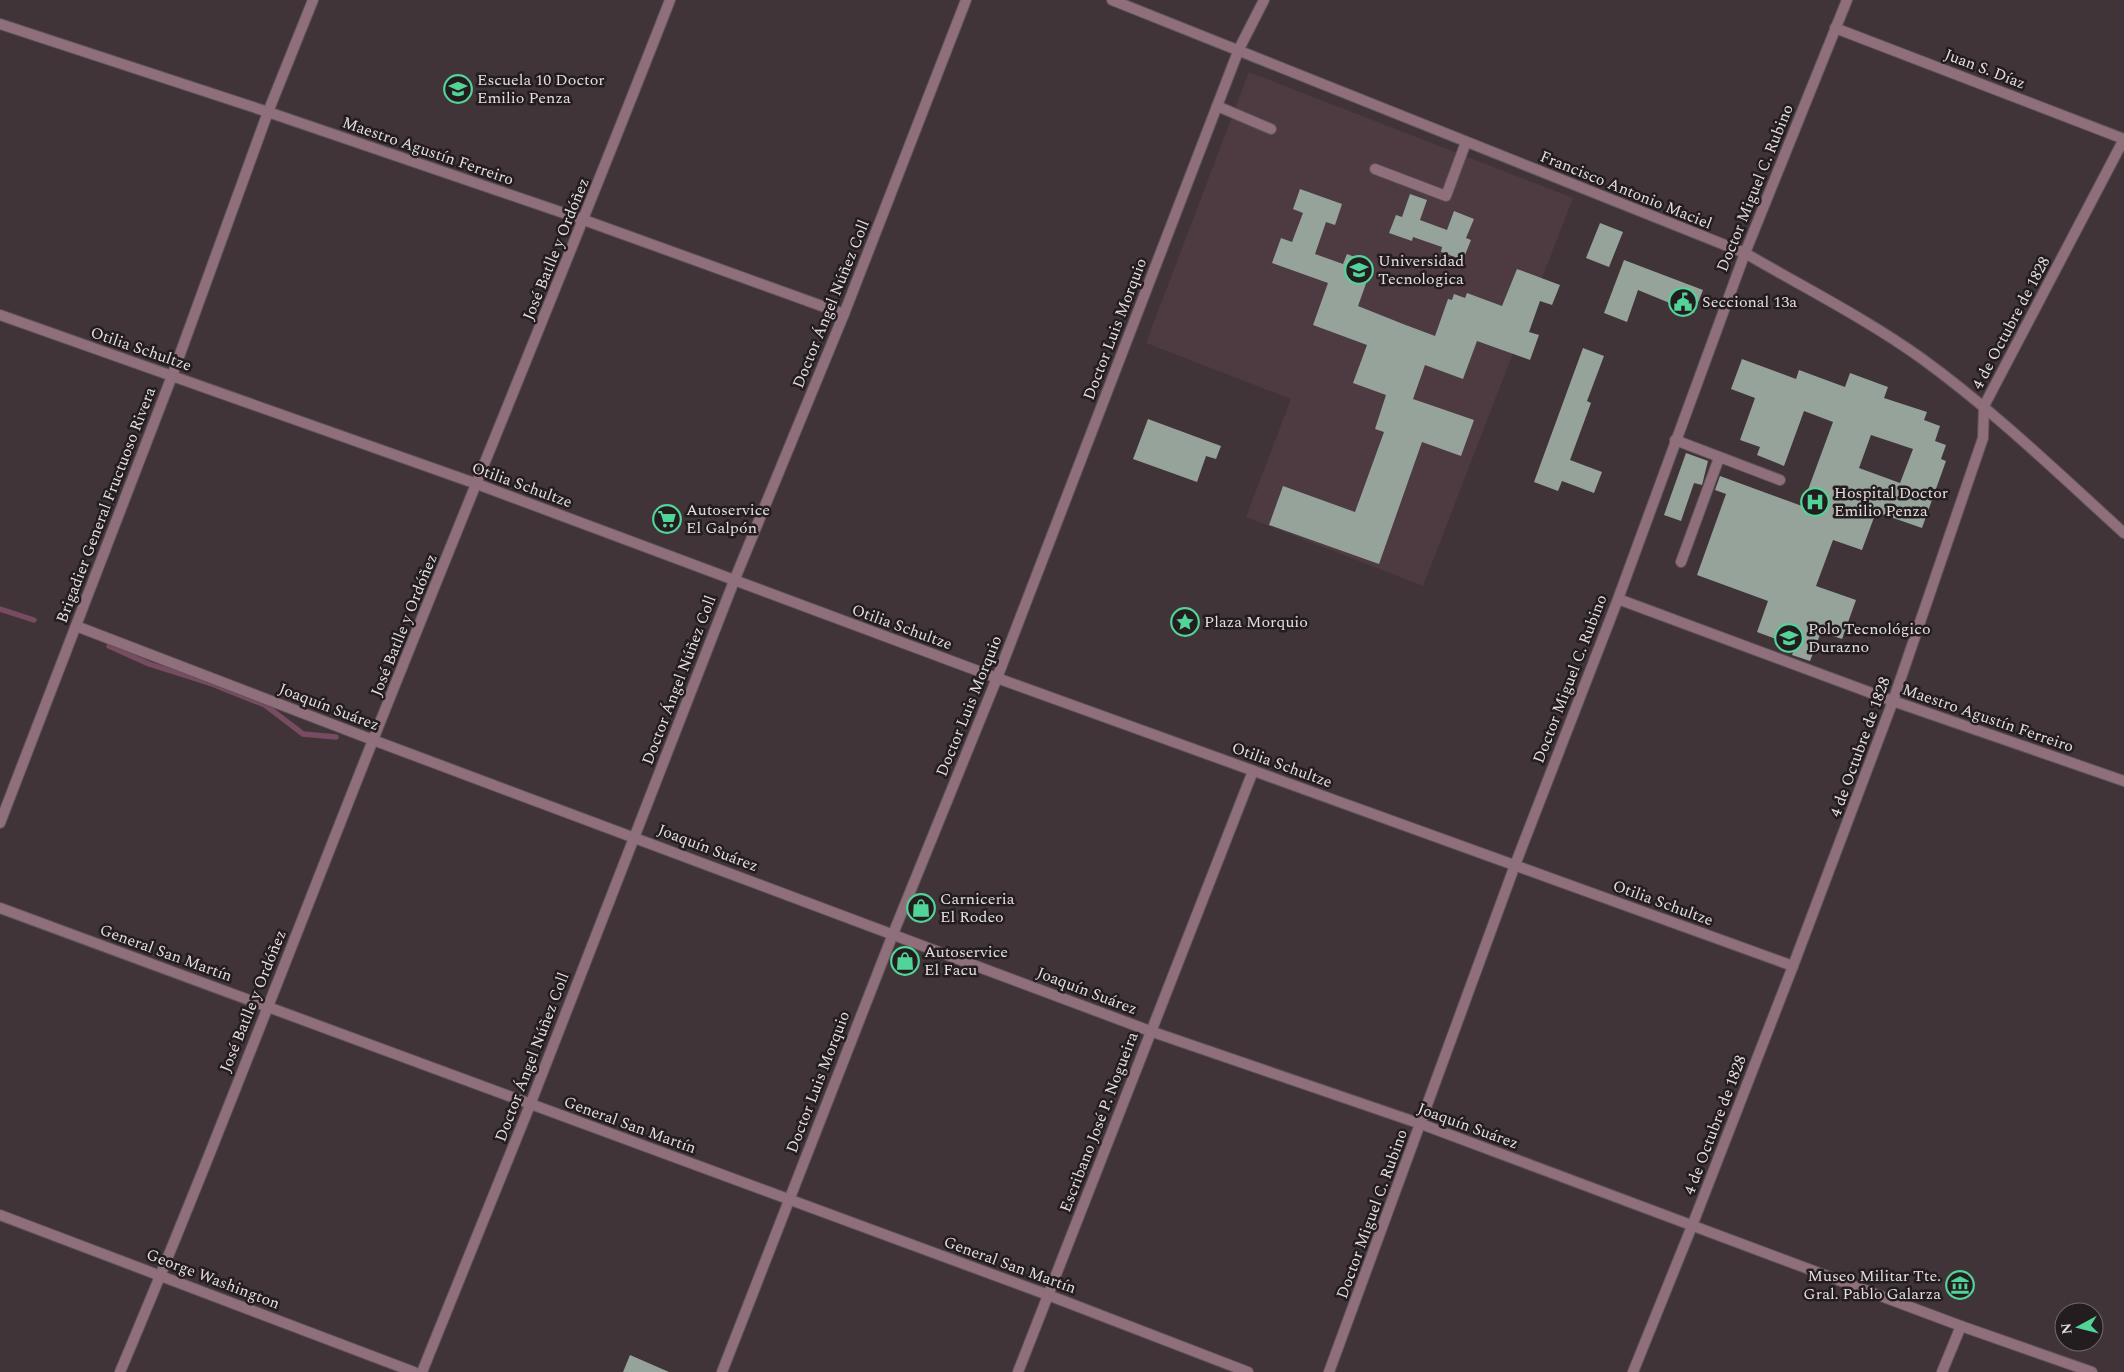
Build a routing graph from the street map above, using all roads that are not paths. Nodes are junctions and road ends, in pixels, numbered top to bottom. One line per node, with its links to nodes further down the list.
1 (313, 0): 11 (street, Brigadier General Fructuoso Rivera)
2 (670, 0): 16 (street, José Batlle y Ordóñez)
3 (966, 0): 18 (street, Doctor Ángel Núñez Coll)
4 (1112, 0): 9 (street, Francisco Antonio Maciel)
5 (1264, 0): 9 (street, Doctor Luis Morquio)
6 (1846, 0): 8 (street, Doctor Miguel C. Rubino)
7 (0, 24): 11 (street, Maestro Agustín Ferreiro)
8 (1836, 28): 13 (street, Juan S. Díaz); 17 (street, Doctor Miguel C. Rubino)
9 (1239, 49): 10 (street, Doctor Luis Morquio); 14 (street, Francisco Antonio Maciel)
10 (1217, 106): 12 (street); 31 (street, Doctor Luis Morquio)
11 (268, 112): 16 (street, Maestro Agustín Ferreiro); 20 (street, Brigadier General Fructuoso Rivera)
12 (1271, 128)
13 (2124, 139): 21 (street, 4 de Octubre de 1828)
14 (1466, 142): 15 (street); 17 (street, Francisco Antonio Maciel)
15 (1375, 169)
16 (584, 220): 18 (street, Maestro Agustín Ferreiro); 25 (street, José Batlle y Ordóñez)
17 (1745, 253): 21 (street, Francisco Antonio Maciel); 22 (street, Doctor Miguel C. Rubino)
18 (844, 314): 28 (street, Doctor Ángel Núñez Coll)
19 (0, 315): 20 (street, Otilia Schultze)
20 (172, 376): 25 (street, Otilia Schultze); 30 (street, Brigadier General Fructuoso Rivera)
21 (1984, 406): 26 (street, Francisco Antonio Maciel); 32 (street, 4 de Octubre de 1828)
22 (1675, 440): 23 (street); 29 (street, Doctor Miguel C. Rubino)
23 (1719, 458): 24 (street); 27 (street)
24 (1780, 480)
25 (477, 484): 28 (street, Otilia Schultze); 33 (street, José Batlle y Ordóñez)
26 (2124, 533)
27 (1681, 562)
28 (734, 581): 31 (street, Otilia Schultze); 37 (street, Doctor Ángel Núñez Coll)
29 (1618, 599): 32 (street, Maestro Agustín Ferreiro); 38 (street, Doctor Miguel C. Rubino)
30 (76, 626): 33 (street, Joaquín Suárez); 36 (street, Brigadier General Fructuoso Rivera)
31 (997, 678): 34 (street, Otilia Schultze); 40 (street, Doctor Luis Morquio)
32 (1893, 701): 35 (street, Maestro Agustín Ferreiro); 41 (street, 4 de Octubre de 1828)
33 (373, 740): 37 (street, Joaquín Suárez); 42 (street, José Batlle y Ordóñez)
34 (1253, 771): 38 (street, Otilia Schultze); 43 (street, Escribano José P. Nogueira)
35 (2124, 781)
36 (0, 823)
37 (634, 836): 40 (street, Joaquín Suárez); 44 (street, Doctor Ángel Núñez Coll)
38 (1515, 865): 41 (street, Otilia Schultze); 45 (street, Doctor Miguel C. Rubino)
39 (0, 908): 42 (street, General San Martín)
40 (892, 934): 43 (street, Joaquín Suárez); 46 (street, Doctor Luis Morquio)
41 (1793, 966): 48 (street, 4 de Octubre de 1828)
42 (267, 1007): 44 (street, General San Martín); 49 (street, José Batlle y Ordóñez)
43 (1150, 1031): 45 (street, Joaquín Suárez); 50 (street, Escribano José P. Nogueira)
44 (530, 1105): 46 (street, General San Martín); 54 (street, Doctor Ángel Núñez Coll)
45 (1420, 1124): 48 (street, Joaquín Suárez); 58 (street, Doctor Miguel C. Rubino)
46 (789, 1199): 50 (street, General San Martín); 55 (street, Doctor Luis Morquio)
47 (0, 1215): 49 (street, George Washington)
48 (1692, 1226): 51 (street, Joaquín Suárez); 59 (street, 4 de Octubre de 1828)
49 (161, 1276): 52 (street, José Batlle y Ordóñez); 53 (street, George Washington)
50 (1048, 1294): 56 (street, Escribano José P. Nogueira); 57 (street, General San Martín)
51 (1961, 1326): 60 (street); 61 (street, Joaquín Suárez)
52 (120, 1372)
53 (414, 1372)
54 (422, 1372)
55 (722, 1372)
56 (1018, 1372)
57 (1248, 1372)
58 (1329, 1372)
59 (1633, 1372)
60 (1942, 1372)
61 (2092, 1372)

